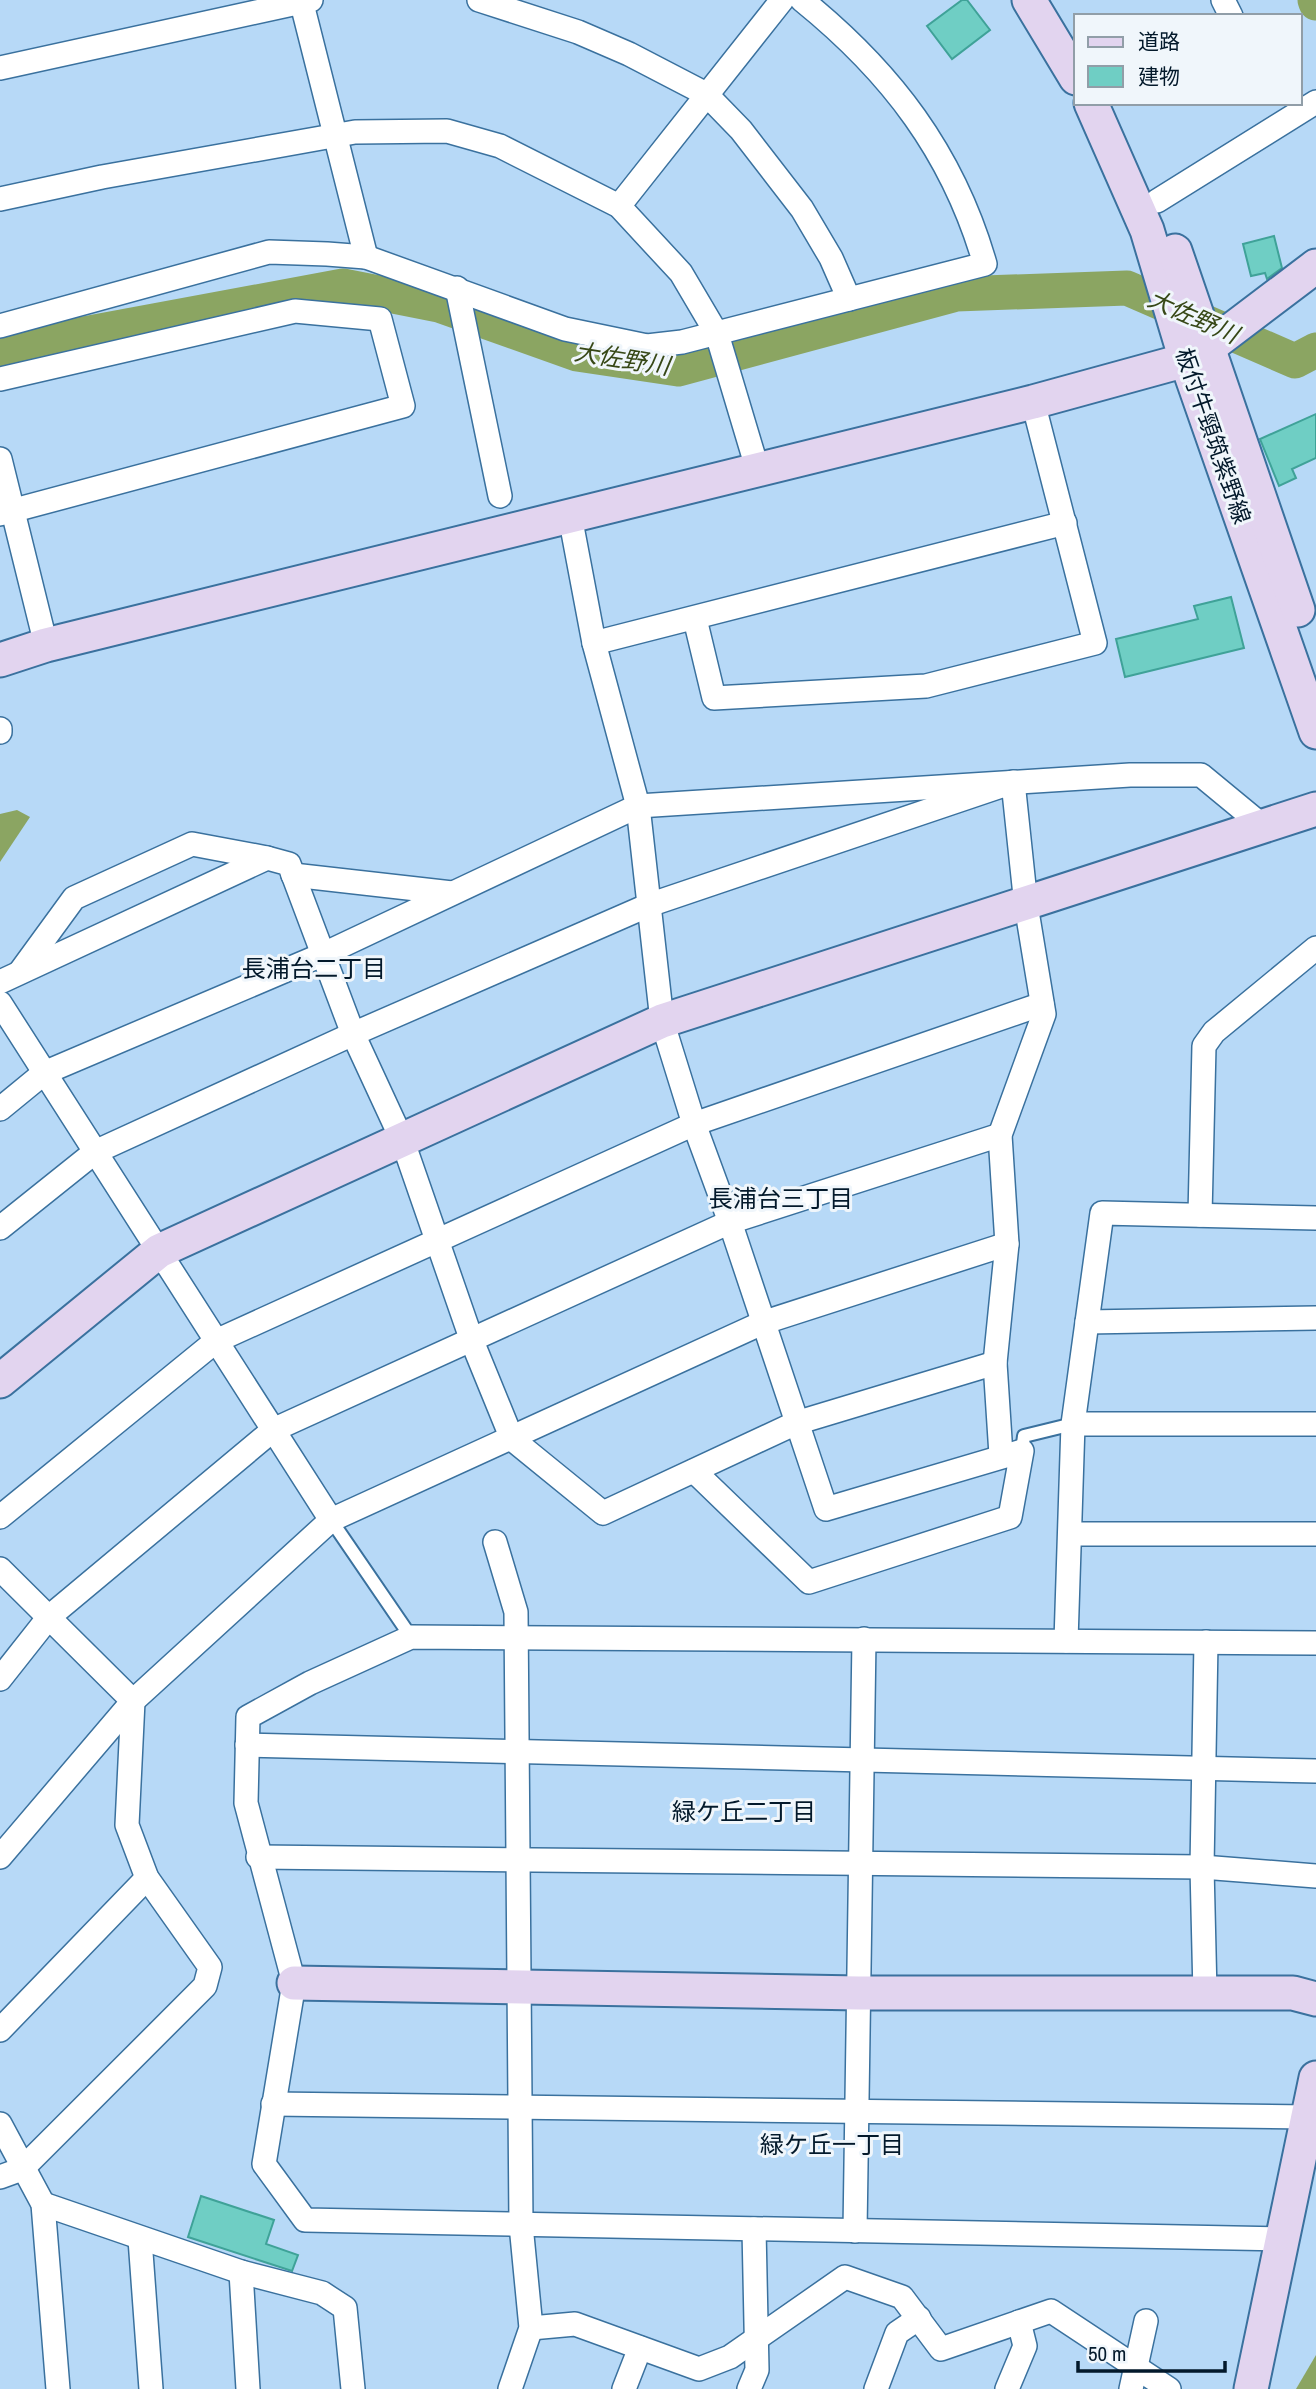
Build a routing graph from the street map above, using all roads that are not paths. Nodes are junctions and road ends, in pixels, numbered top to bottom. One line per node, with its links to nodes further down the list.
1 (305, 0): 8 (street); 15 (street)
2 (479, 0): 10 (street)
3 (782, 0): 10 (street)
4 (802, 0): 22 (street)
5 (1029, 0): 9 (street)
6 (1052, 0): 7 (street)
7 (1074, 34)
8 (0, 68)
9 (1074, 75)
10 (706, 94): 18 (street); 22 (street)
11 (1316, 102): 14 (street)
12 (1092, 105): 25 (street, 板付牛頸筑紫野線)
13 (1114, 105): 17 (street, 板付牛頸筑紫野線)
14 (1278, 113): 17 (street)
15 (335, 136): 16 (street); 18 (street); 19 (street)
16 (0, 199)
17 (1157, 201): 25 (street, 板付牛頸筑紫野線)
18 (619, 206): 24 (street)
19 (366, 257): 21 (street); 23 (street)
20 (1304, 274): 25 (street)
21 (457, 288): 24 (street); 30 (street)
22 (849, 299): 24 (street)
23 (0, 326)
24 (717, 334): 29 (street)
25 (1197, 353): 27 (street); 38 (street, 板付牛頸筑紫野線); 39 (street, 板付牛頸筑紫野線)
26 (0, 379): 31 (street)
27 (1033, 402): 29 (street); 33 (street)
28 (0, 459): 31 (street)
29 (758, 471): 32 (street)
30 (500, 496)
31 (7, 513): 36 (street)
32 (570, 516): 35 (street); 36 (street)
33 (1065, 523): 34 (street); 34 (street)
34 (695, 619): 35 (street)
35 (594, 643): 41 (street)
36 (46, 645): 37 (street)
37 (0, 660)
38 (1316, 665)
39 (1316, 732)
40 (1013, 782): 41 (street); 43 (street); 47 (street); 48 (street)
41 (638, 806): 46 (street); 47 (street)
42 (1316, 809): 43 (street)
43 (1264, 827): 48 (street)
44 (267, 858): 45 (street); 51 (street); 51 (street)
45 (293, 875): 46 (street); 50 (street)
46 (452, 893): 50 (street)
47 (649, 905): 54 (street); 55 (street)
48 (1026, 905): 53 (street); 54 (street)
49 (1316, 948): 62 (street)
50 (324, 954): 55 (street); 56 (street)
51 (9, 978)
52 (0, 1003): 56 (street)
53 (1042, 1004): 58 (street); 59 (street)
54 (662, 1021): 58 (street); 60 (street)
55 (353, 1034): 60 (street); 61 (street)
56 (44, 1073): 57 (street); 61 (street)
57 (0, 1109)
58 (694, 1124): 64 (street); 66 (street)
59 (1000, 1135): 64 (street); 67 (street)
60 (402, 1142): 66 (street); 68 (street)
61 (95, 1152): 65 (street); 68 (street)
62 (1200, 1215): 63 (street); 70 (street)
63 (1316, 1218)
64 (730, 1223): 71 (street); 73 (street)
65 (0, 1228)
66 (436, 1238): 72 (street); 73 (street)
67 (1007, 1244): 71 (street); 74 (street)
68 (159, 1251): 72 (street); 75 (street)
69 (1316, 1318): 70 (street)
70 (1087, 1322): 77 (street)
71 (762, 1323): 76 (street); 80 (street)
72 (216, 1341): 79 (street); 83 (street)
73 (472, 1341): 79 (street); 80 (street)
74 (995, 1363): 76 (street); 81 (street)
75 (0, 1381)
76 (796, 1423): 81 (street); 82 (street)
77 (1073, 1423): 78 (street); 81 (lane); 85 (street)
78 (1316, 1424)
79 (273, 1430): 84 (street); 89 (street)
80 (512, 1439): 82 (street); 84 (street)
81 (1011, 1453): 82 (street)
82 (694, 1471)
83 (0, 1517)
84 (331, 1521): 90 (lane); 97 (street)
85 (1069, 1534): 86 (street); 93 (street)
86 (1316, 1534)
87 (495, 1542): 91 (street)
88 (0, 1569): 89 (street)
89 (49, 1617): 96 (street); 97 (street)
90 (411, 1637): 91 (street); 98 (street)
91 (516, 1637): 92 (street); 99 (street)
92 (864, 1639): 93 (street); 100 (street)
93 (1066, 1641): 94 (street)
94 (1206, 1642): 95 (street); 101 (street)
95 (1316, 1643)
96 (0, 1679)
97 (133, 1701): 103 (street); 109 (street)
98 (247, 1745): 99 (street); 104 (street)
99 (517, 1752): 100 (street); 105 (street)
100 (862, 1760): 101 (street); 106 (street)
101 (1205, 1768): 102 (street); 107 (street)
102 (1316, 1771)
103 (0, 1857)
104 (258, 1857): 105 (street); 110 (street)
105 (517, 1860): 106 (street); 111 (street)
106 (861, 1863): 107 (street); 112 (street)
107 (1202, 1867): 108 (street); 113 (street)
108 (1316, 1875)
109 (147, 1878): 115 (street); 122 (street)
110 (295, 1983): 111 (street); 117 (street)
111 (519, 1985): 112 (street); 118 (street)
112 (859, 1993): 113 (street); 119 (street)
113 (1205, 1994): 114 (street)
114 (1316, 1999)
115 (0, 2030)
116 (1316, 2078): 120 (street)
117 (273, 2104): 118 (street); 125 (street)
118 (520, 2107): 119 (street); 125 (street)
119 (857, 2111): 120 (street); 127 (street)
120 (1309, 2117): 129 (street)
121 (0, 2124): 122 (street)
122 (22, 2169): 123 (street); 124 (street)
123 (0, 2177)
124 (43, 2204): 128 (street); 138 (street)
125 (521, 2225): 126 (street); 134 (street)
126 (754, 2229): 127 (street); 135 (street)
127 (855, 2231): 129 (street)
128 (140, 2239): 130 (street); 139 (street)
129 (1284, 2239): 148 (street)
130 (241, 2272): 140 (street); 141 (street)
131 (919, 2318): 133 (street); 135 (street); 145 (street)
132 (1146, 2320): 137 (street)
133 (1019, 2322): 137 (street); 146 (street)
134 (531, 2328): 136 (street); 142 (street)
135 (755, 2340): 136 (street); 144 (street)
136 (640, 2348): 143 (street)
137 (1133, 2378): 147 (street)
138 (58, 2389)
139 (151, 2389)
140 (248, 2389)
141 (353, 2389)
142 (510, 2389)
143 (624, 2389)
144 (749, 2389)
145 (876, 2389)
146 (1007, 2389)
147 (1169, 2389)
148 (1251, 2389)

